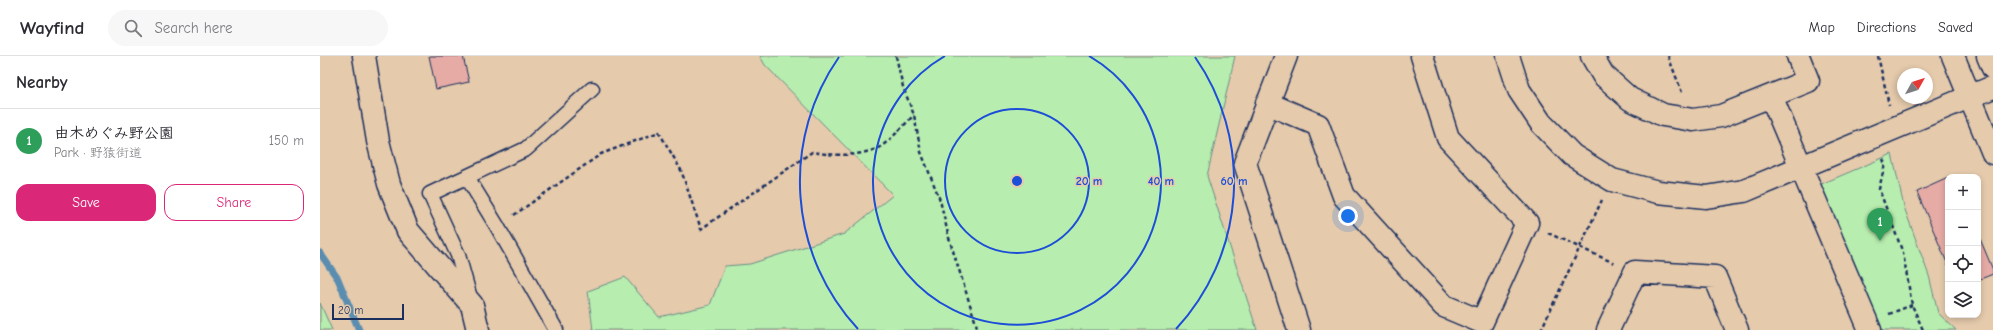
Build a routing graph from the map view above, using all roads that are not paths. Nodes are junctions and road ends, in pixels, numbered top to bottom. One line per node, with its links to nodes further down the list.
1 (364, 56): 18 (street)
2 (1286, 56): 14 (street)
3 (1422, 56): 14 (street)
4 (1508, 56): 16 (street)
5 (1592, 56): 12 (street)
6 (1798, 56): 12 (street)
7 (1953, 56): 13 (street)
8 (1988, 56): 9 (street)
9 (1993, 68)
10 (1993, 87): 13 (street)
11 (592, 90): 17 (lane)
12 (1771, 96): 16 (street)
13 (1970, 97): 15 (street); 16 (street)
14 (1267, 103): 22 (street)
15 (1993, 153)
16 (1802, 168): 19 (street)
17 (467, 177): 18 (lane); 21 (lane)
18 (472, 305): 20 (street)
19 (1877, 325)
20 (478, 330)
21 (556, 330)
22 (1299, 330)
23 (1608, 330): 24 (street)
24 (1737, 330)

